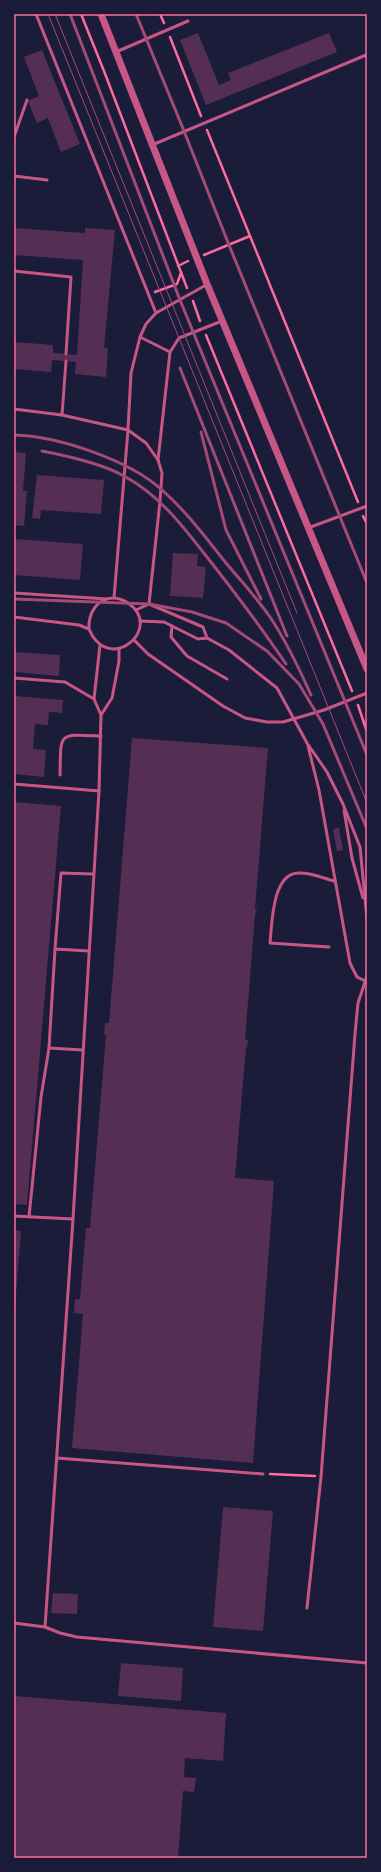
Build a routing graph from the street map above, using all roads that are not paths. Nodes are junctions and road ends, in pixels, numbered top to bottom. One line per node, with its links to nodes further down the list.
1 (36, 14): 13 (lane)
2 (101, 14): 4 (street)
3 (188, 21): 4 (lane)
4 (116, 52): 8 (street)
5 (367, 57): 8 (lane)
6 (27, 100): 7 (lane)
7 (14, 137)
8 (152, 145): 12 (street)
9 (14, 176): 10 (lane)
10 (47, 180)
11 (14, 271): 17 (lane)
12 (207, 284): 13 (lane); 14 (street)
13 (156, 313): 15 (lane)
14 (222, 321): 16 (lane); 24 (street)
15 (140, 337): 16 (lane); 21 (lane)
16 (170, 352): 22 (lane)
17 (66, 354)
18 (66, 361): 20 (lane)
19 (14, 409): 20 (lane)
20 (62, 415): 21 (lane)
21 (128, 430): 22 (lane); 26 (lane)
22 (158, 460): 28 (lane)
23 (367, 506): 24 (lane)
24 (308, 528): 38 (street)
25 (14, 593): 27 (lane)
26 (114, 598): 27 (lane); 29 (lane)
27 (108, 599): 33 (lane)
28 (149, 604): 29 (lane); 34 (lane)
29 (136, 610): 31 (lane)
30 (14, 617): 33 (lane)
31 (140, 622): 32 (lane); 35 (lane)
32 (172, 626): 34 (lane); 40 (lane)
33 (89, 629): 36 (lane)
34 (207, 638): 45 (lane)
35 (134, 640): 37 (lane); 41 (lane)
36 (100, 645): 37 (lane); 42 (lane)
37 (119, 649): 43 (lane)
38 (367, 669)
39 (14, 678): 42 (lane)
40 (227, 679)
41 (367, 693)
42 (94, 699): 43 (lane)
43 (101, 715): 44 (lane)
44 (101, 736): 46 (lane); 48 (lane)
45 (307, 743): 49 (lane); 51 (lane)
46 (60, 775)
47 (14, 784): 48 (lane)
48 (98, 791): 50 (lane)
49 (343, 804): 52 (lane); 52 (lane)
50 (94, 874): 55 (lane); 56 (lane)
51 (334, 881): 54 (lane); 58 (lane)
52 (365, 908): 53 (lane)
53 (367, 919)
54 (329, 947)
55 (55, 949): 56 (lane); 59 (lane)
56 (89, 951): 60 (lane)
57 (367, 976): 58 (lane)
58 (366, 982): 66 (lane)
59 (49, 1048): 60 (lane); 62 (lane)
60 (83, 1050): 63 (lane)
61 (14, 1216): 62 (lane)
62 (29, 1217): 63 (lane)
63 (73, 1219): 64 (lane)
64 (57, 1458): 65 (lane); 68 (lane)
65 (263, 1474)
66 (307, 1608)
67 (14, 1623): 68 (lane)
68 (45, 1627): 69 (lane)
69 (367, 1663)

